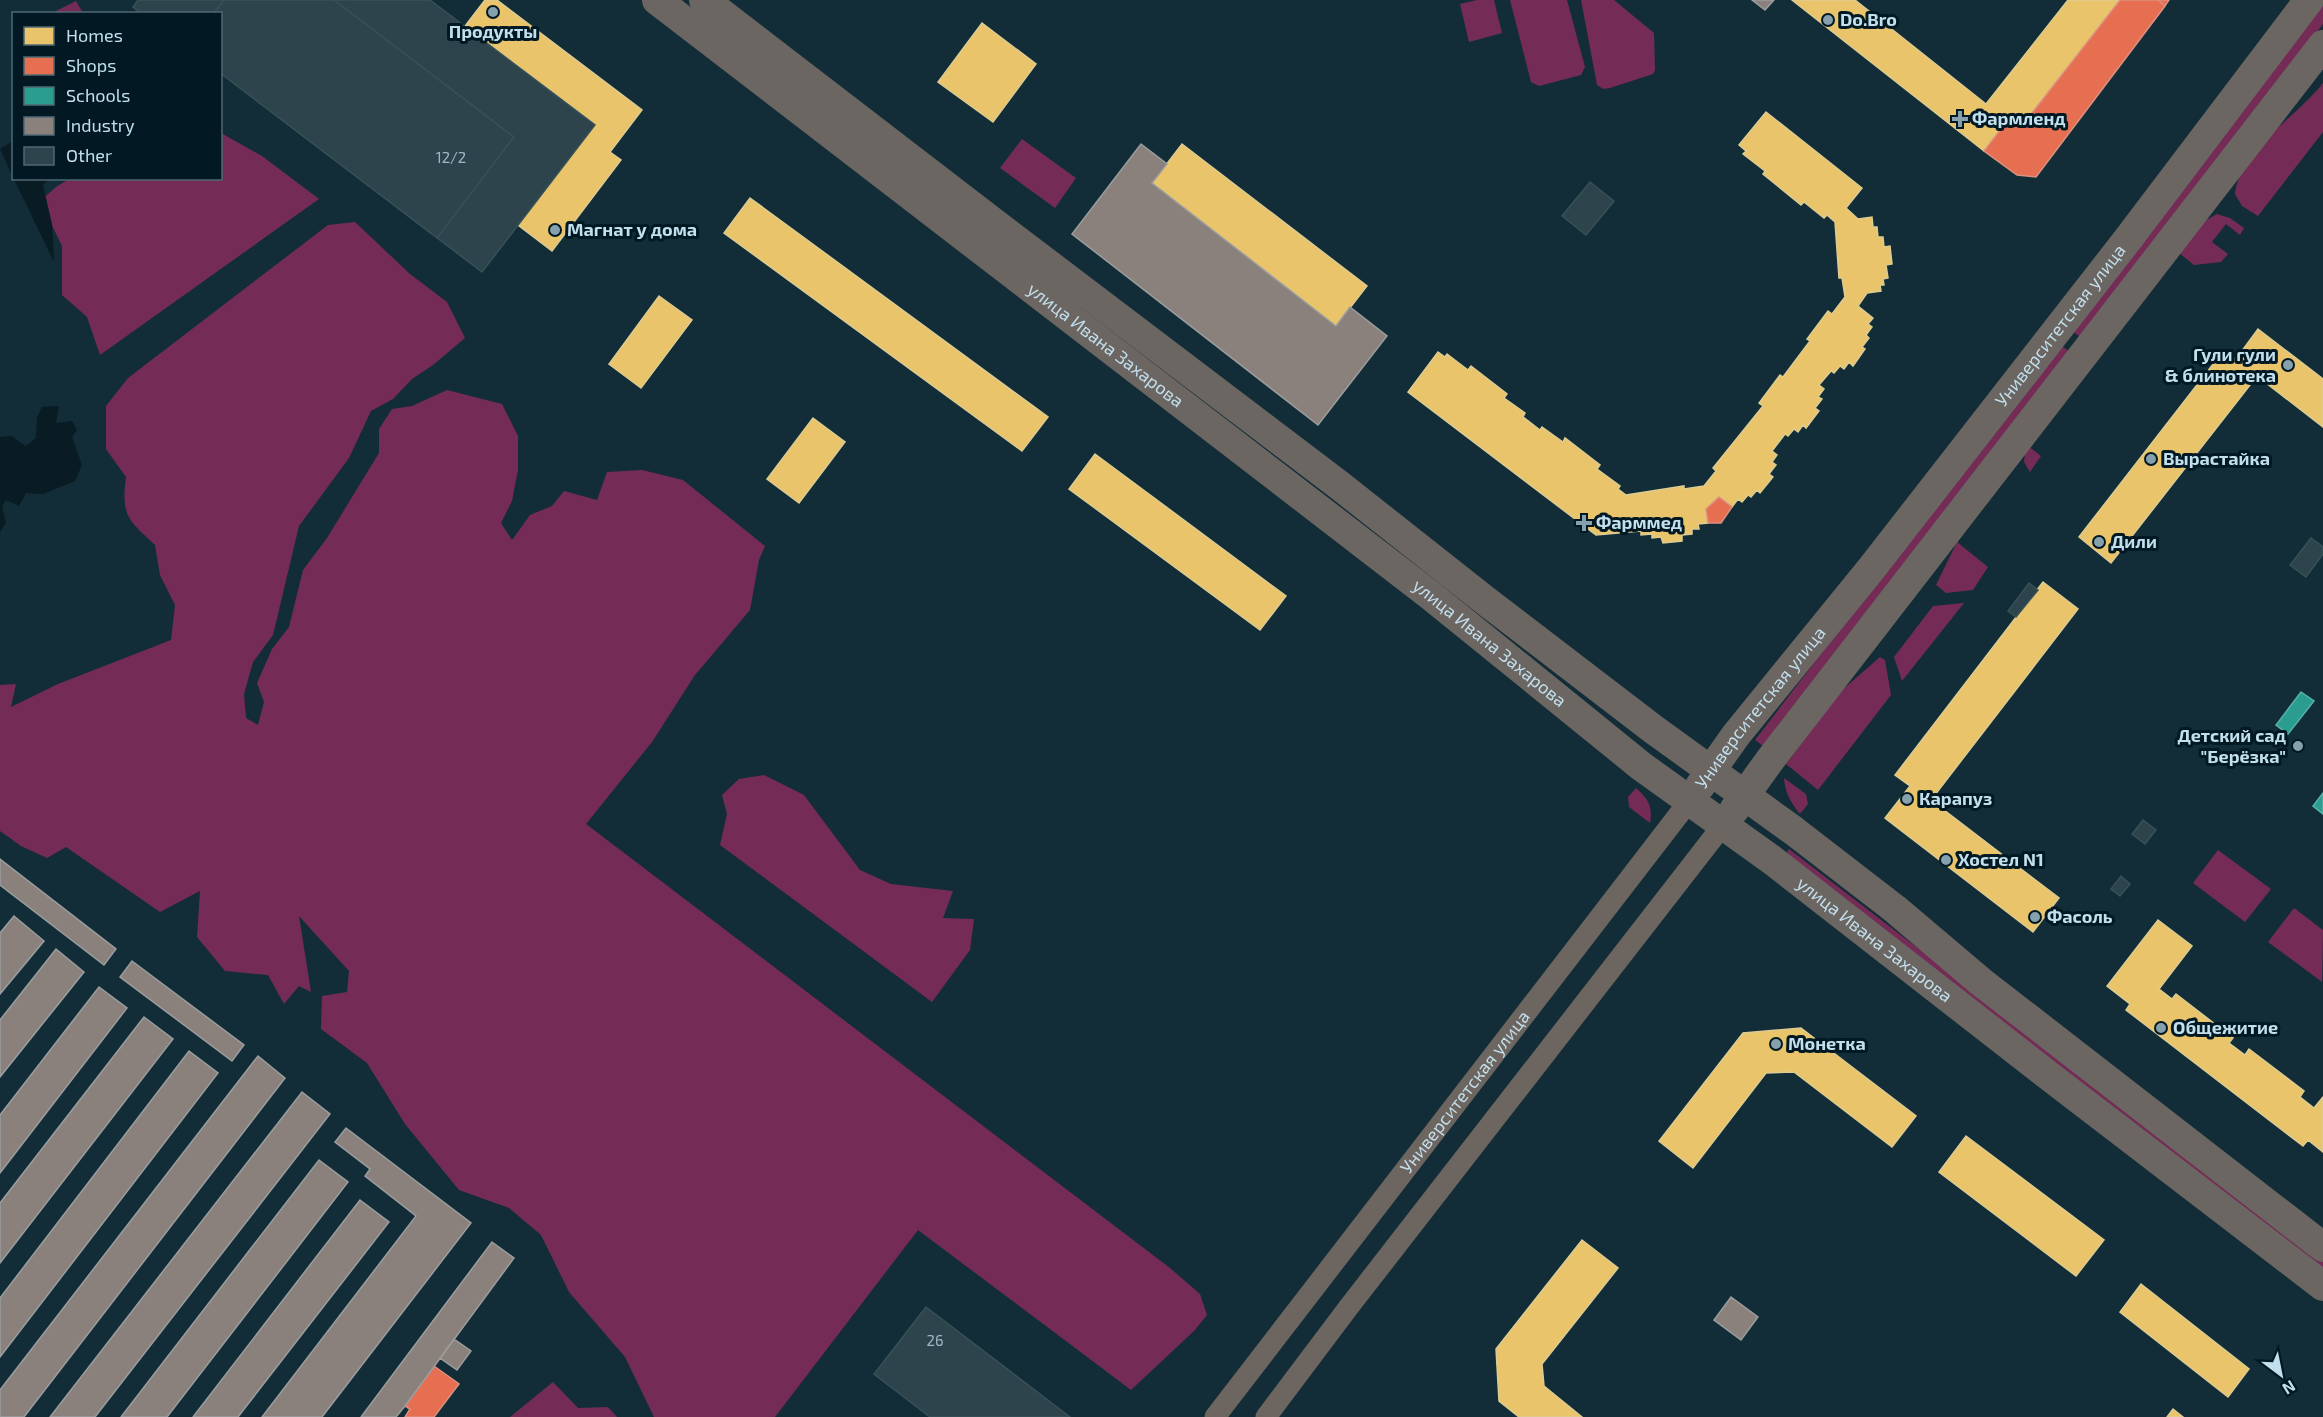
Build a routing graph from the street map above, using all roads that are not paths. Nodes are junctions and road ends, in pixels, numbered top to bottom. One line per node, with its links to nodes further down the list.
1 (657, 0): 7 (main road, улица Ивана Захарова)
2 (704, 0): 5 (main road, улица Ивана Захарова)
3 (2309, 0): 5 (main road, Университетская улица)
4 (2323, 45): 6 (main road, Университетская улица)
5 (1711, 771): 6 (main road, улица Ивана Захарова); 7 (main road, Университетская улица)
6 (1745, 796): 8 (main road, Университетская улица); 9 (main road, улица Ивана Захарова)
7 (1690, 800): 8 (main road, улица Ивана Захарова); 11 (street, Университетская улица)
8 (1723, 825): 10 (main road, улица Ивана Захарова); 12 (street, Университетская улица)
9 (2323, 1247)
10 (2323, 1286)
11 (1215, 1417)
12 (1266, 1417)

